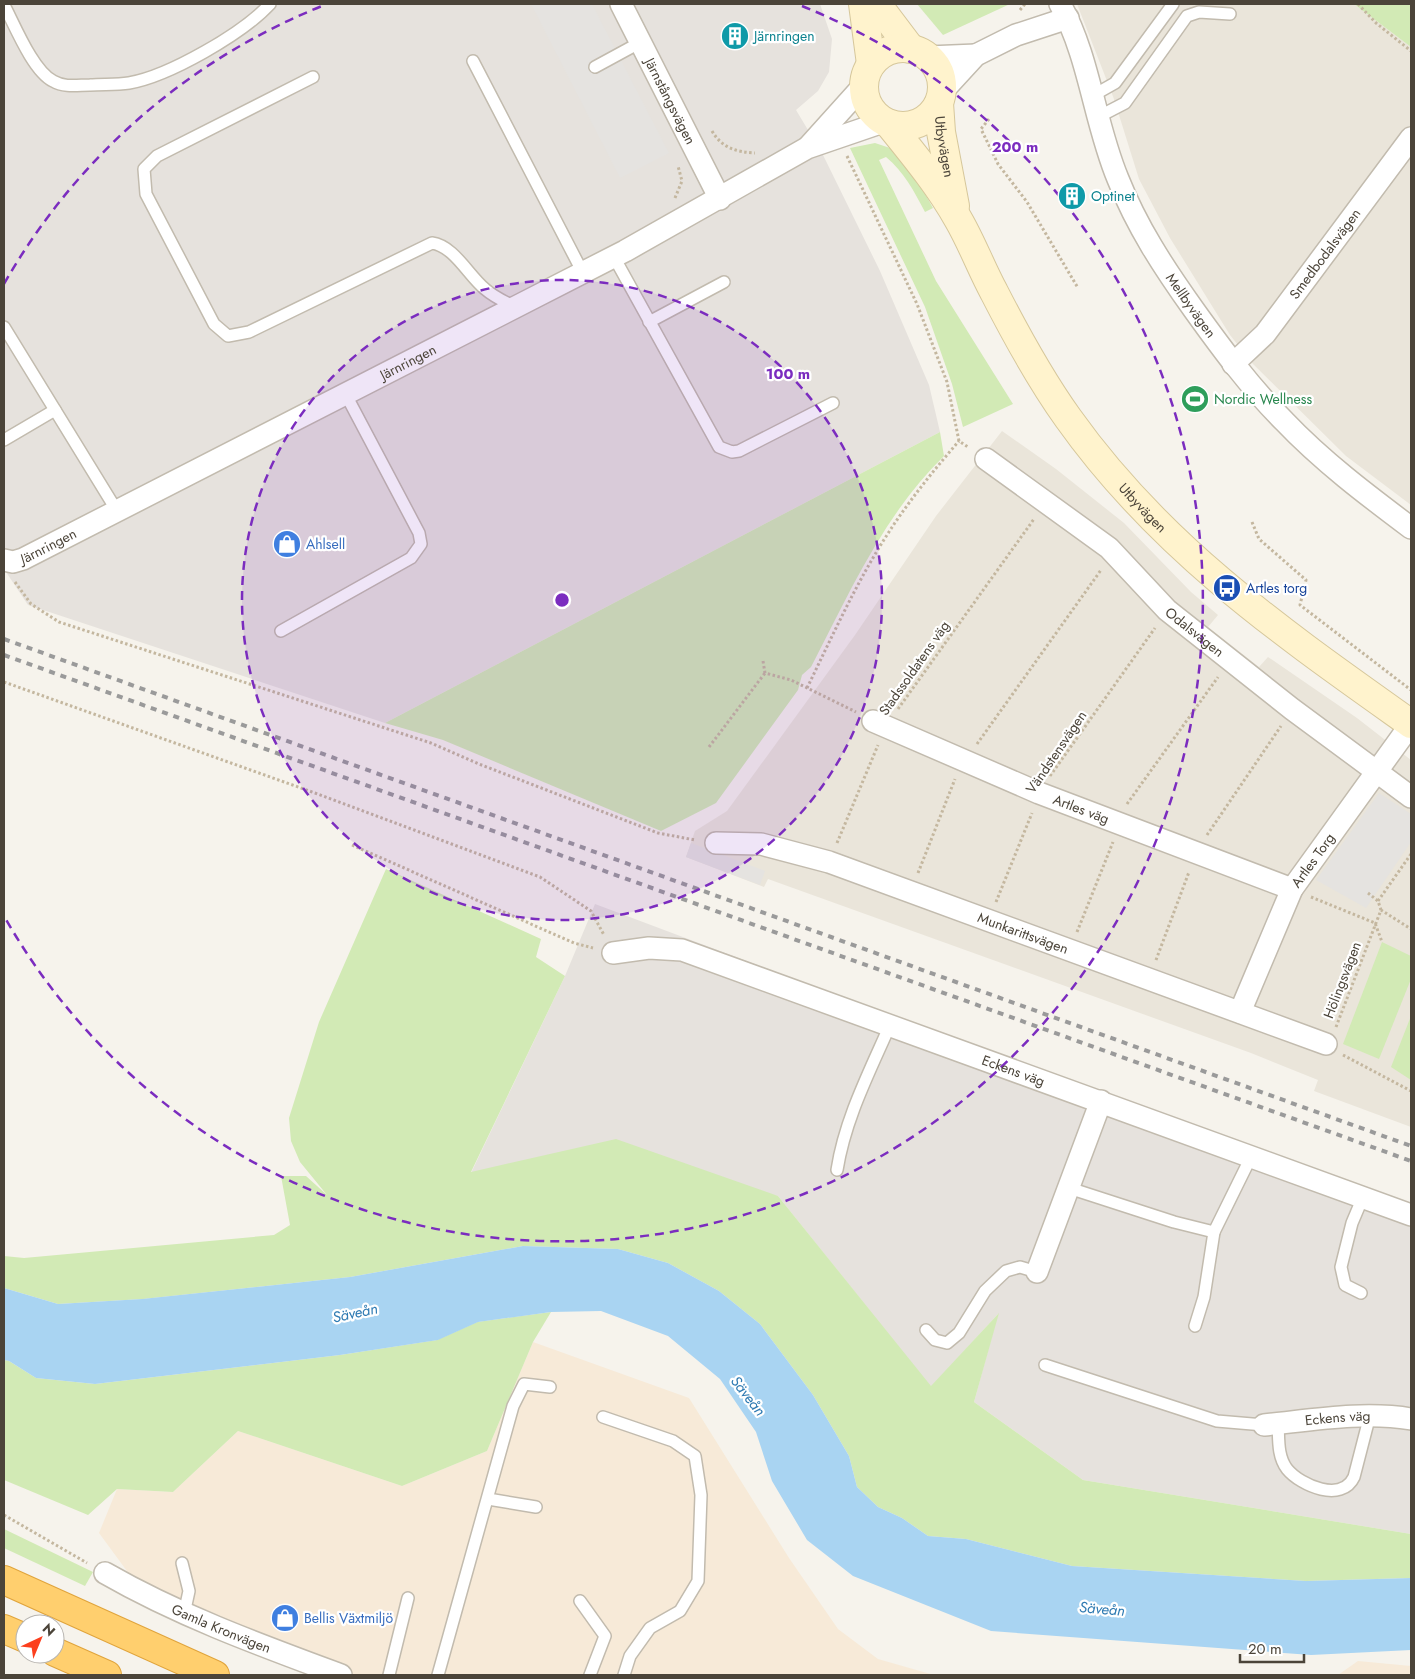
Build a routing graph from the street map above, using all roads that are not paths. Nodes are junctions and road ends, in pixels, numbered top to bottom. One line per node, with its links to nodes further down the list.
1 (270, 4): 6 (lane)
2 (621, 4): 9 (street, Järnstångsvägen)
3 (863, 4): 14 (main road, Utbyvägen)
4 (877, 4): 10 (main road, Utbyvägen)
5 (1173, 4): 16 (lane)
6 (4, 5)
7 (1064, 11): 11 (street, Mellbyvägen); 16 (street, Mellbyvägen)
8 (1230, 14): 18 (lane)
9 (641, 42): 13 (lane); 22 (street, Järnstångsvägen)
10 (919, 53): 11 (street, Mellbyvägen); 14 (main road); 17 (main road, Utbyvägen)
11 (976, 55): 17 (street, Mellbyvägen)
12 (473, 61): 25 (lane)
13 (595, 67)
14 (867, 75): 19 (main road, Utbyvägen); 21 (street, Järnringen)
15 (313, 77): 27 (lane)
16 (1092, 96): 18 (street, Mellbyvägen)
17 (940, 97): 19 (main road, Utbyvägen); 23 (main road, Utbyvägen)
18 (1098, 117): 30 (street, Mellbyvägen)
19 (886, 123): 21 (street, Järnringen); 23 (main road, Utbyvägen)
20 (1411, 138): 30 (street, Smedbodalsvägen)
21 (807, 148): 22 (street, Järnringen)
22 (720, 199): 24 (street, Järnringen)
23 (958, 219): 41 (main road, Utbyvägen)
24 (614, 257): 25 (street, Järnringen); 28 (lane)
25 (583, 272): 27 (street, Järnringen)
26 (724, 282): 28 (lane)
27 (516, 307): 31 (street, Järnringen)
28 (649, 322): 32 (lane)
29 (4, 327): 33 (lane)
30 (1233, 364): 37 (street, Mellbyvägen)
31 (345, 394): 36 (street, Järnringen); 39 (lane)
32 (833, 403)
33 (55, 410): 34 (lane); 36 (lane)
34 (4, 440)
35 (986, 459): 42 (street, Odalsvägen)
36 (117, 511): 38 (street, Järnringen)
37 (1411, 528)
38 (9, 561)
39 (281, 631)
40 (880, 724): 45 (street, Artles väg)
41 (1411, 724): 42 (street, Artles Torg)
42 (1377, 772): 43 (street, Odalsvägen); 45 (street, Artles Torg)
43 (1411, 797)
44 (716, 843): 47 (street, Munkarittsvägen)
45 (1292, 889): 47 (street, Artles Torg)
46 (613, 953): 48 (street, Eckens väg)
47 (1240, 1012): 49 (street, Munkarittsvägen)
48 (890, 1025): 50 (street, Eckens väg); 52 (lane)
49 (1326, 1044)
50 (1101, 1101): 51 (street, Eckens väg); 53 (street)
51 (1251, 1157): 54 (street, Eckens väg); 56 (lane)
52 (837, 1170)
53 (1069, 1188): 56 (lane); 57 (street)
54 (1363, 1197): 55 (street, Eckens väg); 58 (lane)
55 (1411, 1215)
56 (1214, 1232): 59 (lane)
57 (1037, 1272): 60 (lane)
58 (1361, 1293)
59 (1195, 1326)
60 (926, 1330)
61 (1045, 1365): 66 (lane)
62 (550, 1387): 67 (lane)
63 (1370, 1415): 65 (street, Eckens väg); 66 (street, Eckens väg); 66 (lane)
64 (603, 1417): 82 (lane)
65 (1411, 1419)
66 (1271, 1424)
67 (488, 1499): 68 (lane); 80 (lane)
68 (536, 1507)
69 (182, 1563): 74 (lane)
70 (106, 1573): 74 (street, Gamla Kronvägen)
71 (4, 1580): 77 (highway)
72 (408, 1598): 79 (lane)
73 (580, 1601): 81 (lane)
74 (184, 1614): 78 (street, Gamla Kronvägen)
75 (65, 1657): 76 (highway)
76 (101, 1673)
77 (214, 1675)
78 (341, 1675)
79 (389, 1675)
80 (438, 1675)
81 (590, 1675)
82 (624, 1675)

